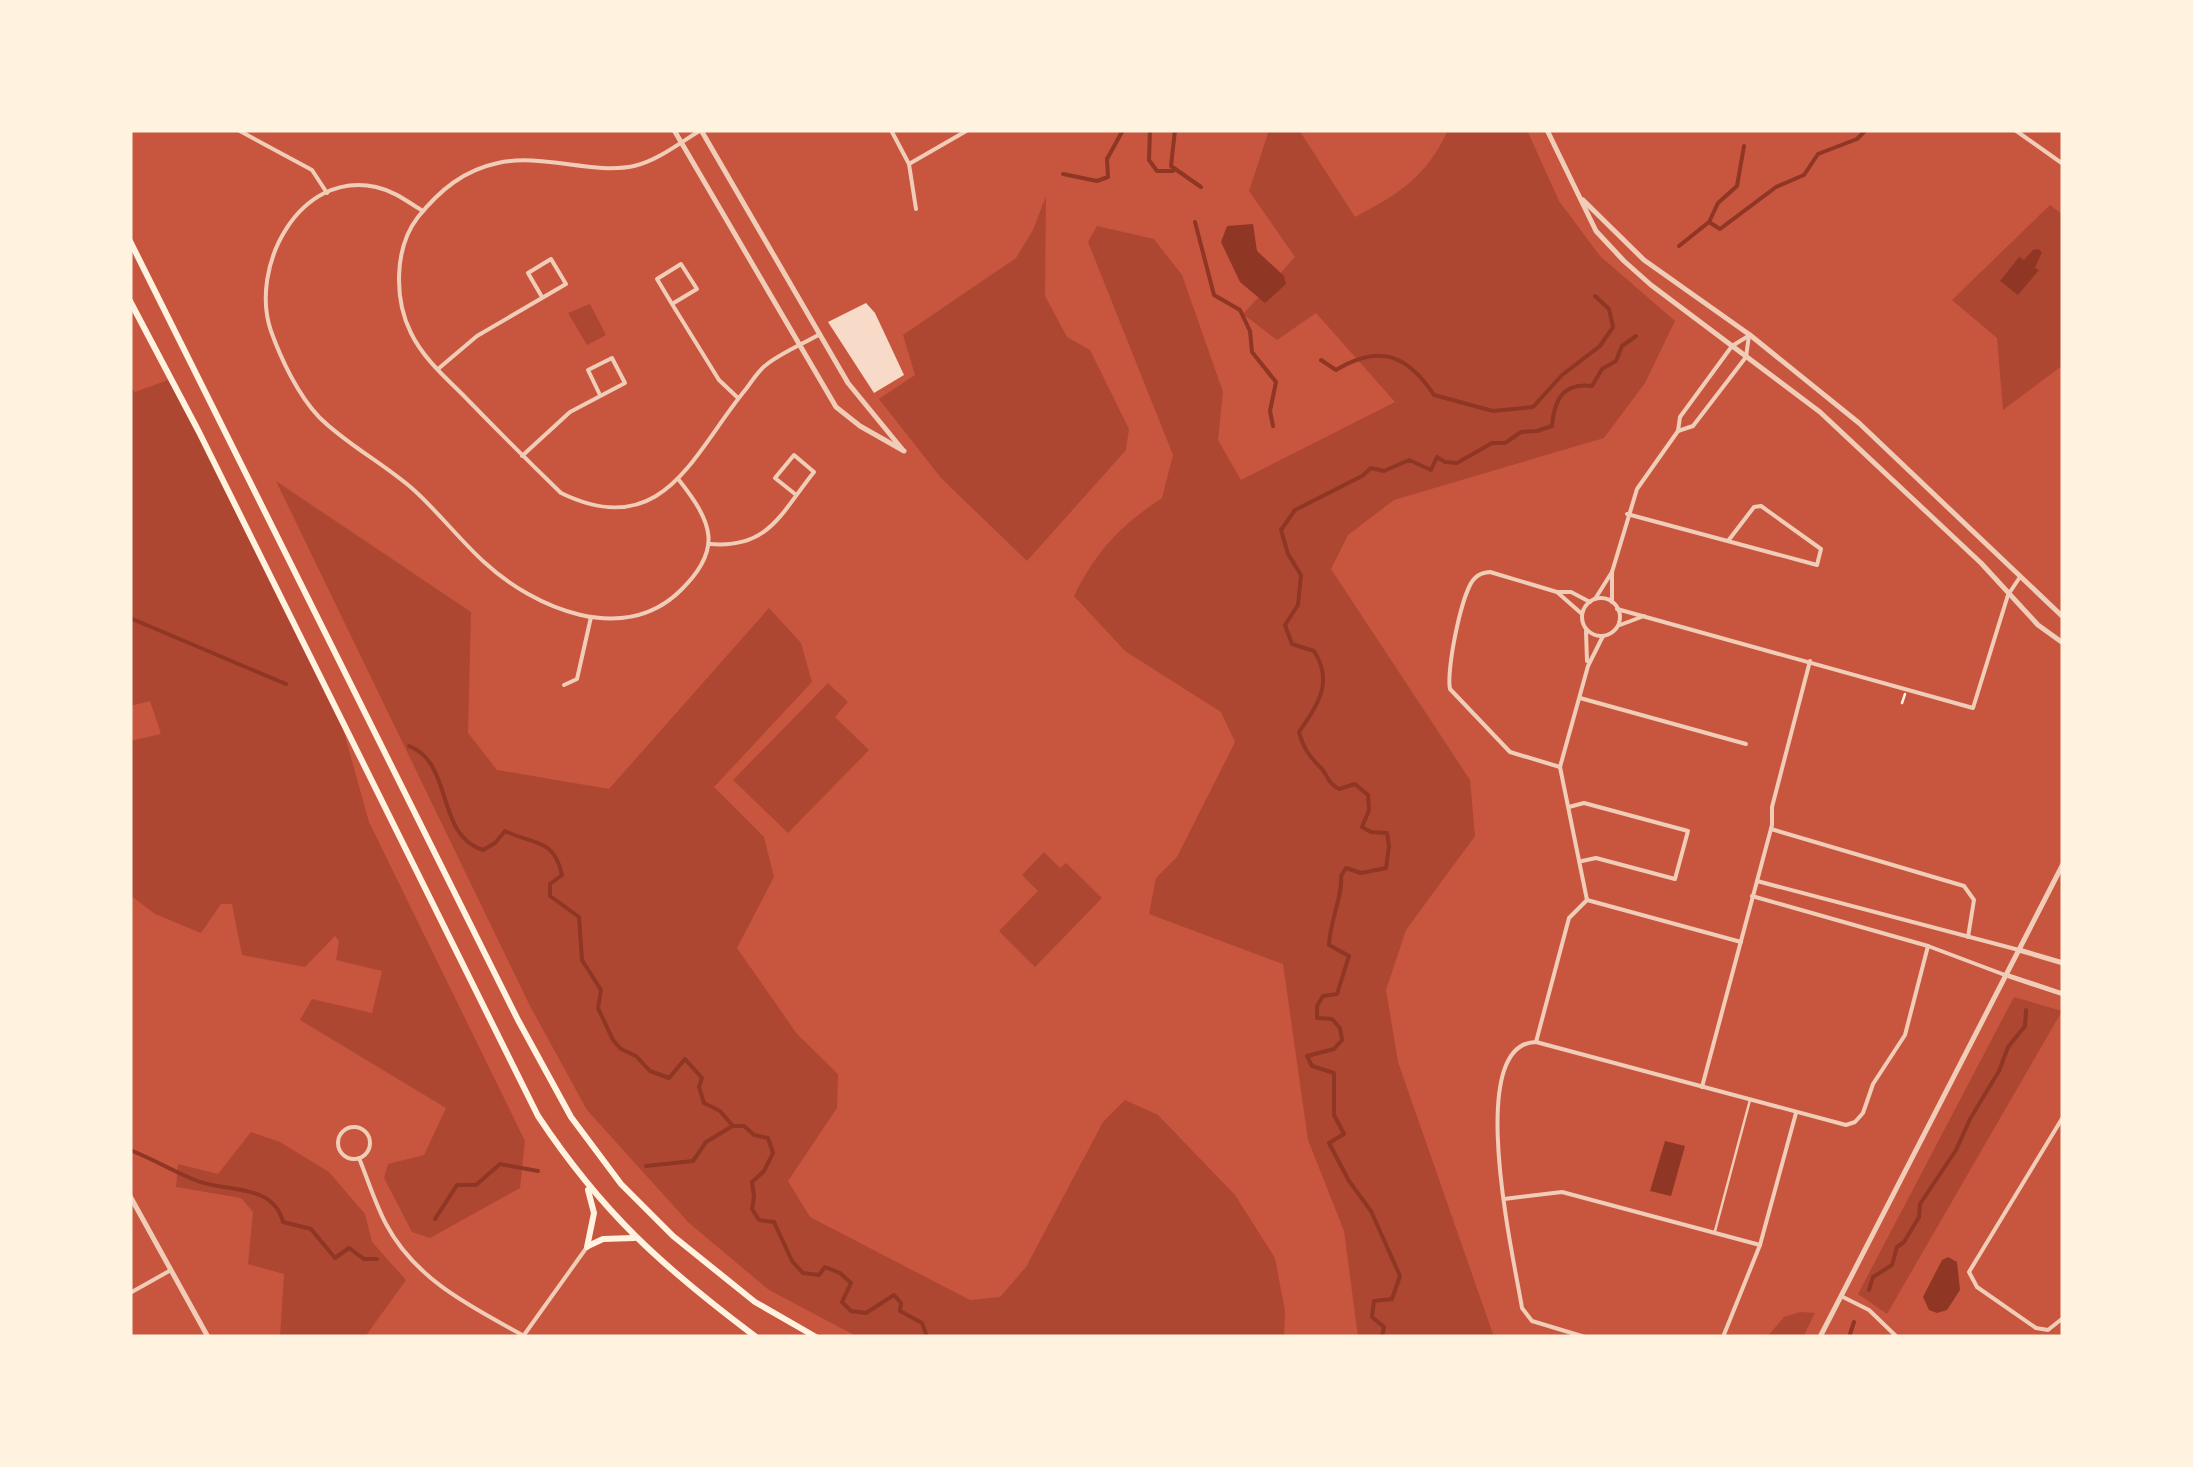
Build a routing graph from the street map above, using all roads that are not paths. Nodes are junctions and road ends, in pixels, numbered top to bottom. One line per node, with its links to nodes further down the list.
1 (238, 130): 12 (street)
2 (674, 130): 8 (street)
3 (701, 130): 8 (street); 19 (street)
4 (891, 130): 9 (street)
5 (968, 130): 9 (street)
6 (1547, 130): 11 (street)
7 (2015, 130): 10 (street)
8 (681, 142): 14 (street); 21 (street)
9 (910, 164): 13 (street)
10 (2063, 164)
11 (1575, 192): 20 (street); 22 (street)
12 (327, 193): 14 (street); 44 (street)
13 (916, 210)
14 (423, 211): 24 (street)
15 (130, 242): 89 (main road)
16 (542, 297): 16 (street); 24 (street)
17 (130, 301): 75 (main road)
18 (672, 304): 18 (street); 26 (street)
19 (820, 334): 21 (street); 21 (street)
20 (1750, 335): 22 (street); 23 (street); 35 (street)
21 (800, 346): 26 (street)
22 (1732, 346): 23 (street); 27 (street)
23 (1746, 357): 27 (street); 37 (street)
24 (438, 369): 28 (street)
25 (600, 395): 25 (street); 28 (street)
26 (739, 398): 29 (street)
27 (1678, 431): 31 (street)
28 (522, 456): 29 (street)
29 (679, 480): 33 (street)
30 (796, 494): 30 (street); 33 (street)
31 (1627, 514): 32 (street); 34 (street)
32 (1728, 542): 32 (street)
33 (710, 544): 44 (street)
34 (1612, 572): 38 (street); 39 (street)
35 (2020, 577): 37 (street); 43 (street)
36 (1556, 592): 38 (street); 41 (street); 54 (street)
37 (2008, 595): 48 (street); 49 (street)
38 (1593, 601): 39 (street); 41 (street)
39 (1612, 603): 40 (street)
40 (1617, 608): 42 (street); 45 (street)
41 (1582, 614): 46 (street)
42 (1648, 615): 45 (street); 49 (street)
43 (2063, 617)
44 (592, 618): 51 (street)
45 (1618, 626): 47 (street)
46 (1586, 630): 47 (street); 50 (street)
47 (1603, 636): 50 (street)
48 (2063, 643)
49 (1810, 661): 56 (street)
50 (1588, 666): 52 (street)
51 (564, 686)
52 (1580, 698): 53 (street); 54 (street)
53 (1746, 744)
54 (1560, 767): 55 (street)
55 (1569, 808): 57 (street); 57 (street)
56 (1770, 829): 59 (street); 62 (street)
57 (1581, 862): 61 (street)
58 (2063, 864): 65 (street)
59 (1757, 881): 60 (street); 62 (street)
60 (1752, 896): 63 (street); 64 (street)
61 (1587, 900): 63 (street); 69 (street)
62 (1968, 937): 65 (street)
63 (1740, 942): 70 (street)
64 (1928, 946): 67 (street); 72 (street)
65 (2018, 950): 66 (street); 67 (street)
66 (2063, 964)
67 (2006, 975): 68 (street); 84 (street)
68 (2063, 994)
69 (1536, 1042): 70 (street); 77 (street)
70 (1702, 1087): 71 (street)
71 (1750, 1100): 72 (street); 78 (lane)
72 (1796, 1113): 80 (street)
73 (2063, 1118): 85 (street)
74 (359, 1158): 74 (street); 86 (street)
75 (586, 1184): 79 (main road); 81 (main road)
76 (130, 1196): 82 (street)
77 (1504, 1199): 78 (street); 90 (street)
78 (1715, 1233): 80 (street)
79 (634, 1238): 81 (main road); 88 (main road)
80 (1760, 1245): 91 (street)
81 (587, 1247): 86 (street)
82 (171, 1270): 83 (street); 87 (street)
83 (130, 1293)
84 (1841, 1296): 92 (street); 93 (street)
85 (2063, 1318)
86 (525, 1336)
87 (208, 1337)
88 (756, 1337)
89 (816, 1337)
90 (1585, 1337)
91 (1723, 1337)
92 (1820, 1337)
93 (1897, 1337)

